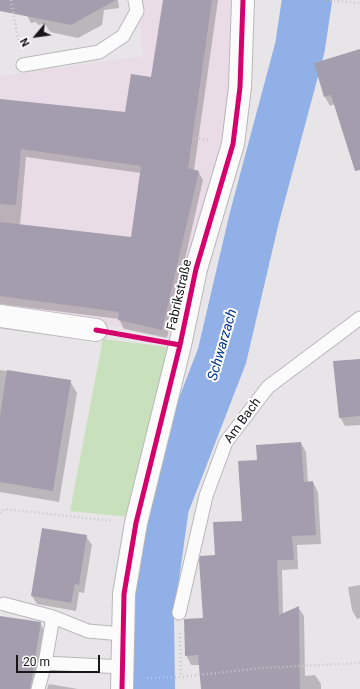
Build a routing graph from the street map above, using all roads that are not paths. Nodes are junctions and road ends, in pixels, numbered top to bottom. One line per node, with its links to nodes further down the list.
1 (135, 0): 3 (lane)
2 (243, 0): 10 (street, Fabrikstraße)
3 (23, 65)
4 (0, 316): 6 (street)
5 (360, 318): 8 (lane, Am Bach)
6 (96, 330)
7 (4, 604): 9 (lane)
8 (180, 613)
9 (53, 617): 10 (lane); 11 (lane)
10 (122, 634): 12 (street, Fabrikstraße)
11 (45, 663): 12 (lane); 13 (lane)
12 (129, 678)
13 (38, 689)

